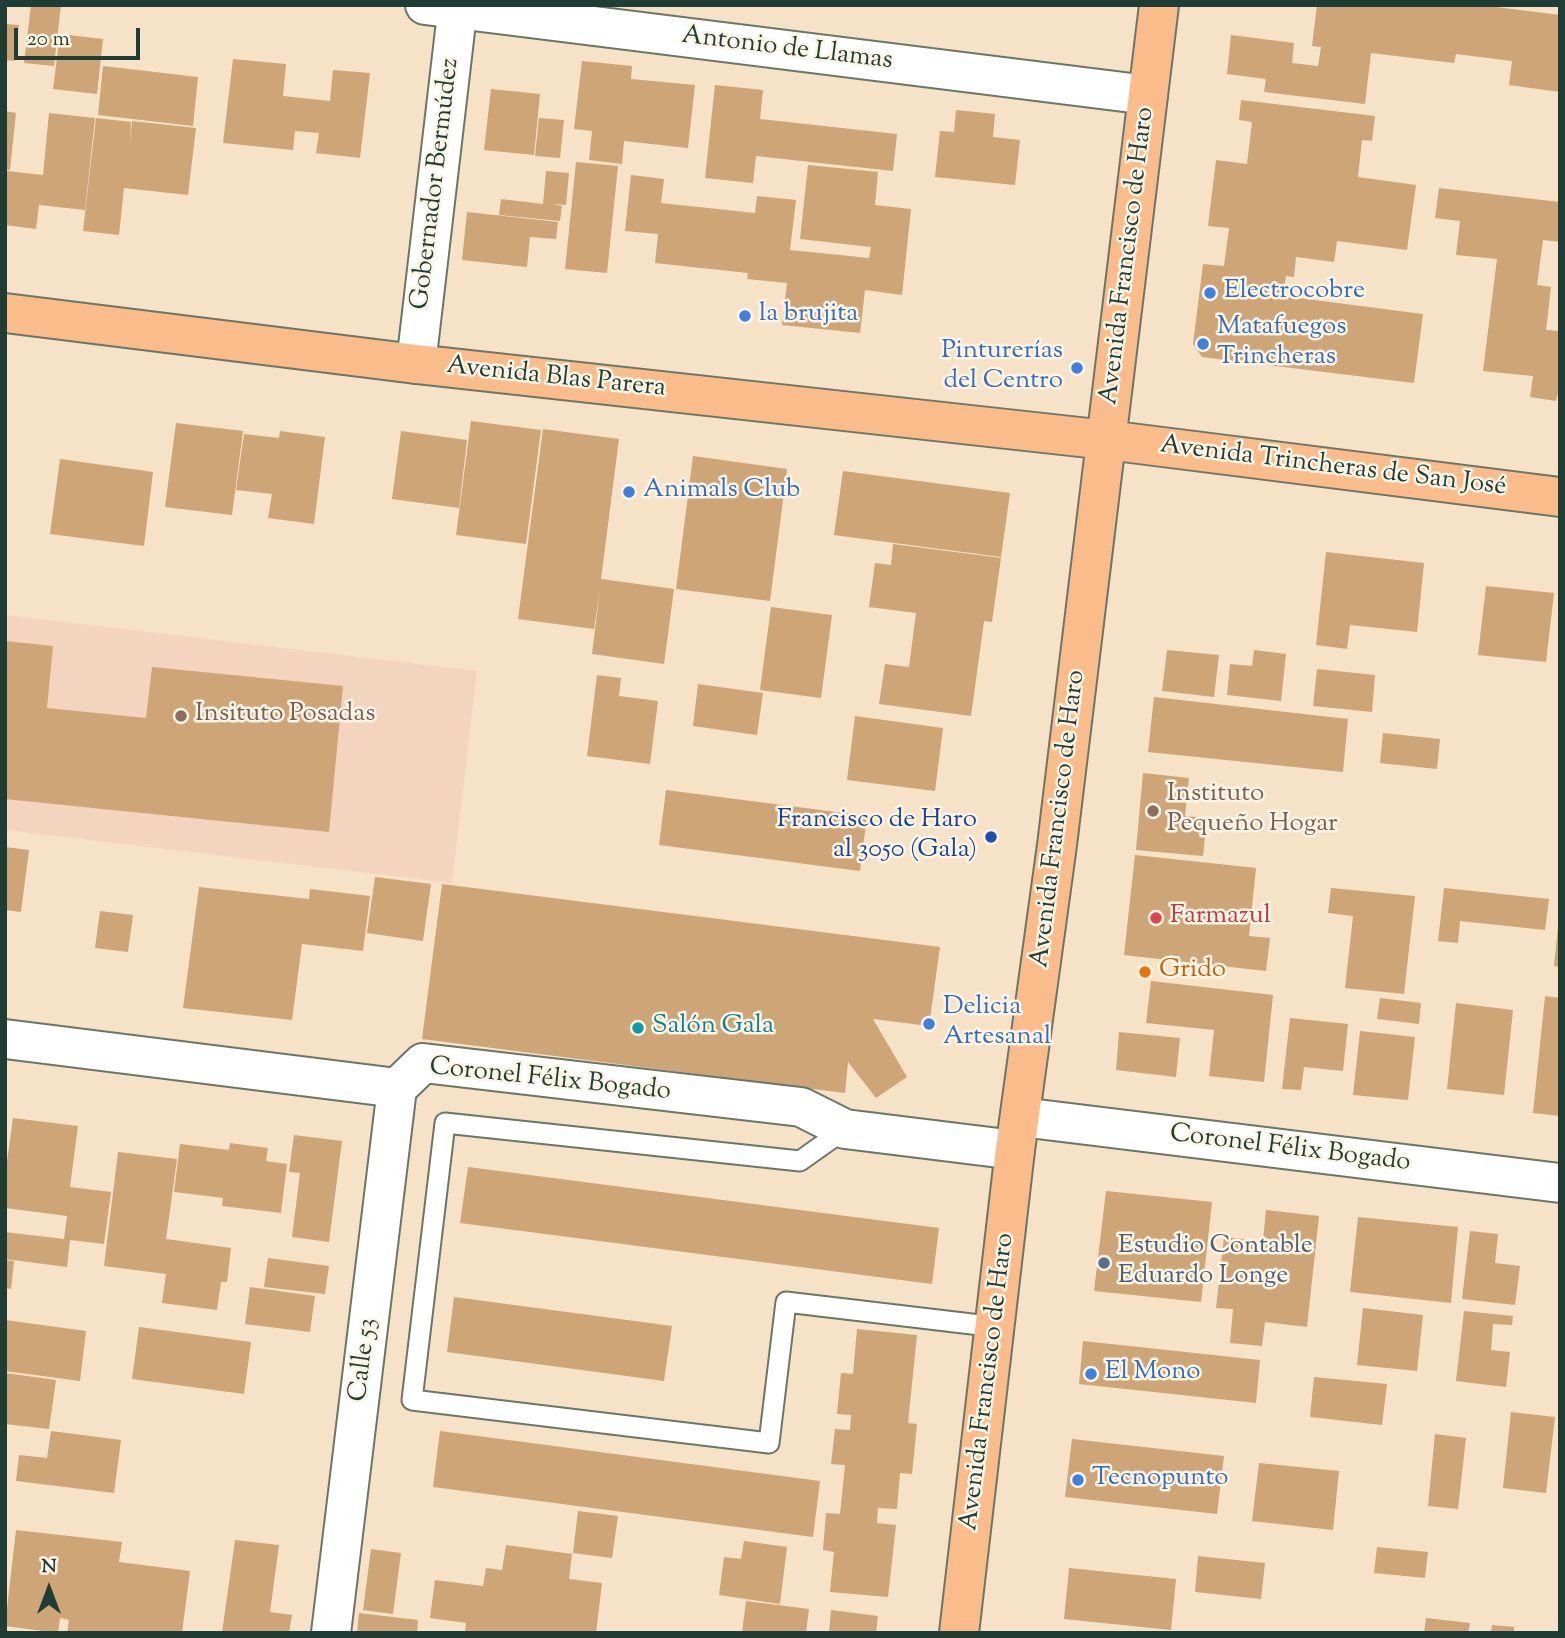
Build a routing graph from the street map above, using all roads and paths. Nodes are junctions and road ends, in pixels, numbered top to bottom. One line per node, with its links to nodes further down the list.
1 (1159, 5): 3 (main road, Avenida Francisco de Haro)
2 (447, 7): 3 (street, Antonio de Llamas); 5 (street, Gobernador Bermúdez)
3 (1148, 95): 6 (main road, Avenida Francisco de Haro)
4 (5, 313): 5 (main road, Avenida Blas Parera)
5 (416, 364): 6 (main road, Avenida Blas Parera)
6 (1107, 440): 7 (main road, Avenida Trincheras de San José); 11 (main road, Avenida Francisco de Haro)
7 (1560, 497)
8 (5, 1038): 9 (street, Coronel Félix Bogado)
9 (397, 1088): 10 (street, Coronel Félix Bogado); 14 (street, Calle 53)
10 (845, 1129): 11 (street, Coronel Félix Bogado); 13 (lane)
11 (1018, 1134): 12 (street, Coronel Félix Bogado); 13 (main road, Avenida Francisco de Haro)
12 (1560, 1183)
13 (997, 1327): 15 (main road, Avenida Francisco de Haro)
14 (331, 1633)
15 (959, 1633)

